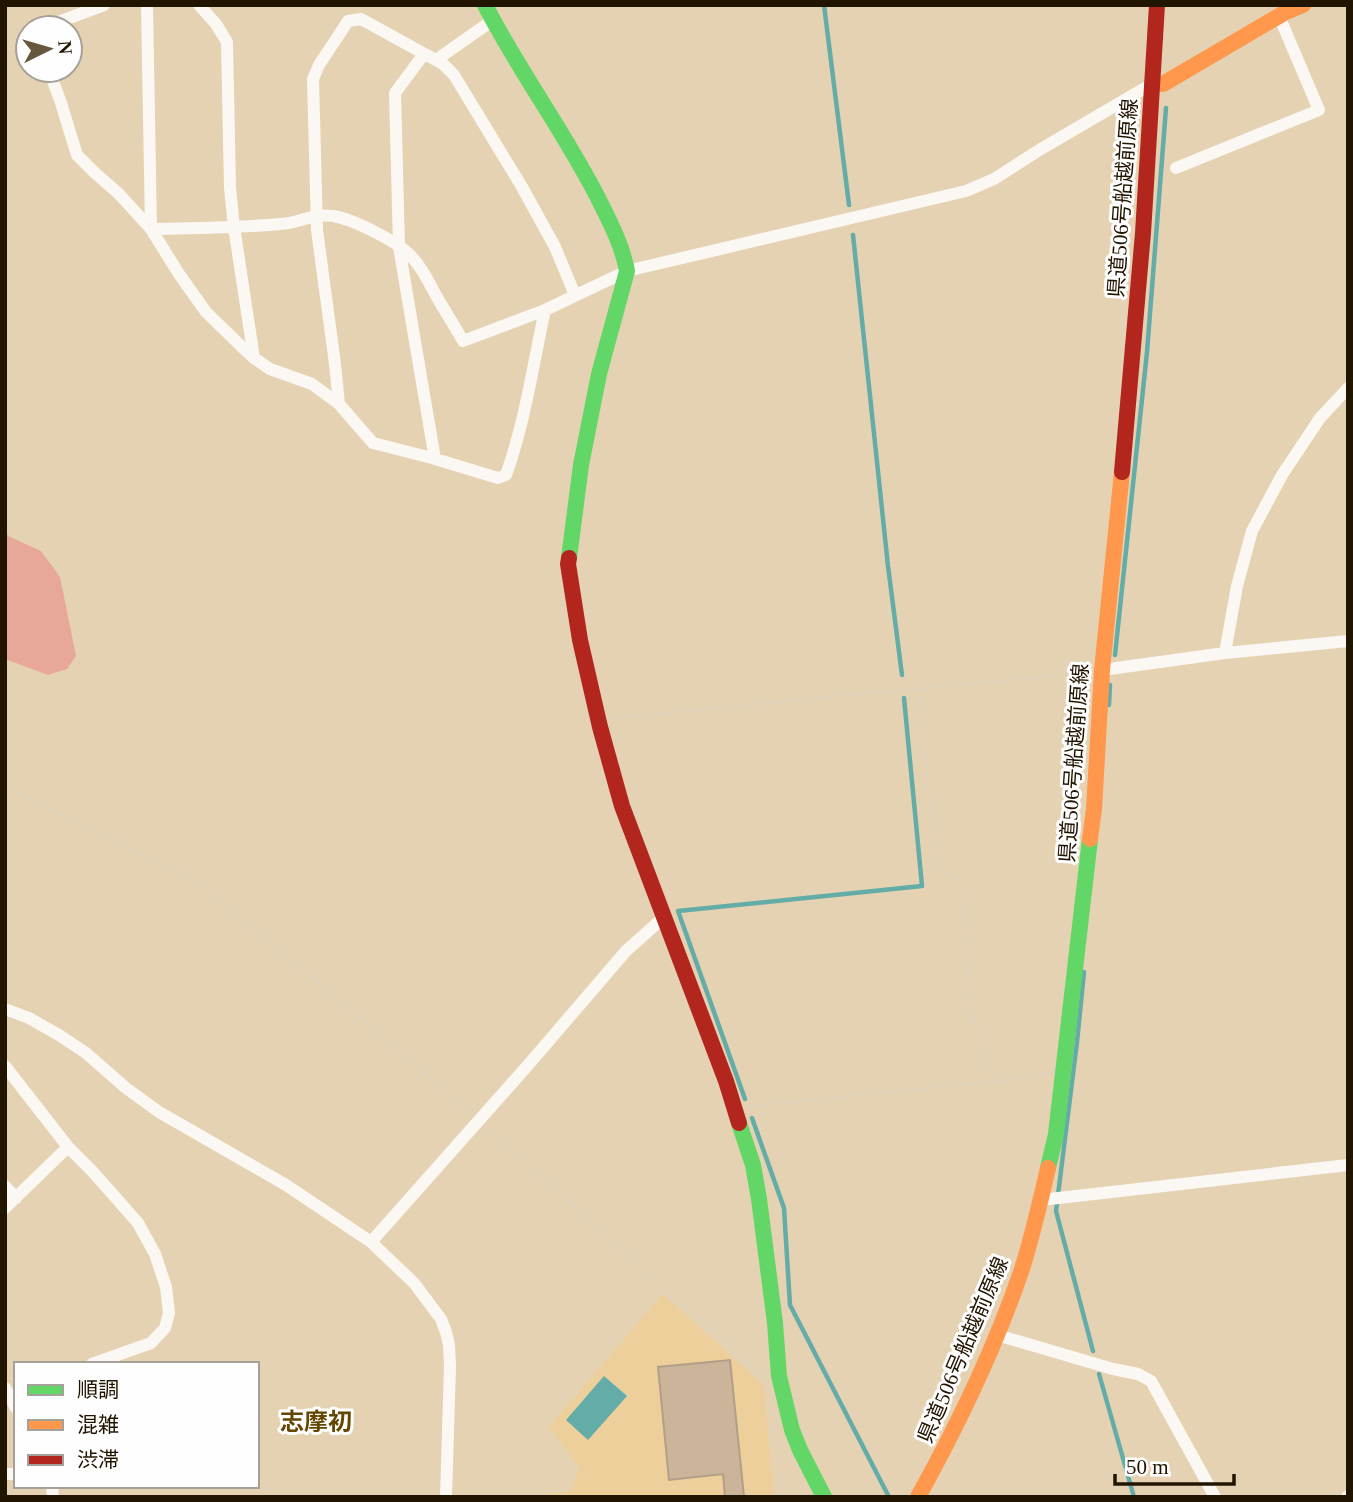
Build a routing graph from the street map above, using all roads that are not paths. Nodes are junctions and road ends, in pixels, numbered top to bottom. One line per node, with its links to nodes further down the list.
1 (104, 5): 7 (street)
2 (147, 5): 16 (street)
3 (200, 5): 15 (street)
4 (485, 5): 9 (street)
5 (1157, 5): 12 (street, 県道506号船越前原線)
6 (1303, 5): 8 (street)
7 (80, 14)
8 (1279, 16): 12 (street); 13 (street)
9 (493, 20): 10 (street); 18 (street)
10 (430, 57): 14 (street); 17 (street); 19 (street)
11 (54, 84): 16 (street)
12 (1152, 84): 18 (street); 27 (street, 県道506号船越前原線)
13 (1175, 168)
14 (317, 215): 15 (street); 17 (street); 23 (street)
15 (233, 227): 16 (street); 21 (street)
16 (151, 229): 21 (street)
17 (399, 247): 20 (street); 24 (street)
18 (627, 271): 19 (street); 28 (street)
19 (575, 295): 20 (street)
20 (545, 310): 24 (street)
21 (254, 358): 23 (street)
22 (1348, 388): 26 (street)
23 (339, 404): 24 (street)
24 (435, 459)
25 (1348, 640): 26 (street)
26 (1225, 653): 27 (street)
27 (1102, 670): 35 (street, 県道506号船越前原線)
28 (663, 918): 37 (street); 43 (street)
29 (5, 1009): 37 (street)
30 (5, 1066): 31 (street)
31 (68, 1147): 34 (street); 39 (street)
32 (1348, 1165): 35 (street)
33 (5, 1185): 34 (street)
34 (16, 1198): 36 (street)
35 (1041, 1200): 38 (street, 県道506号船越前原線)
36 (5, 1208)
37 (371, 1242): 42 (street)
38 (997, 1335): 44 (street, 県道506号船越前原線); 45 (street)
39 (98, 1362)
40 (5, 1388): 41 (street)
41 (14, 1404)
42 (446, 1497)
43 (824, 1497)
44 (918, 1497)
45 (1215, 1497)

